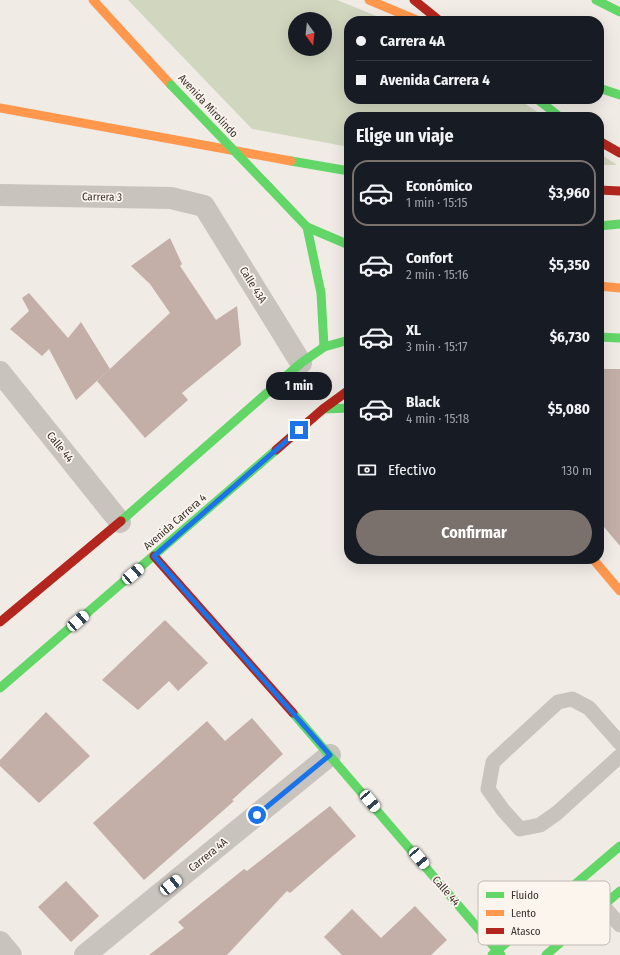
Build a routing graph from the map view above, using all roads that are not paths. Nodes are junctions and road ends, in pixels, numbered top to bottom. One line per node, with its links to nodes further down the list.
1 (93, 0): 22 (main road, Avenida Mirolindo, bridge)
2 (369, 0): 6 (main road)
3 (414, 0): 7 (main road)
4 (596, 0): 5 (main road)
5 (620, 12)
6 (407, 16)
7 (434, 16)
8 (604, 90): 9 (main road)
9 (620, 95)
10 (543, 104): 12 (main road)
11 (0, 108): 15 (main road)
12 (554, 112)
13 (604, 144): 14 (main road)
14 (620, 153)
15 (344, 170)
16 (604, 190): 17 (main road)
17 (620, 191)
18 (0, 195): 19 (street, Carrera 3)
19 (204, 206): 30 (street, Calle 43A)
20 (620, 224): 21 (main road)
21 (604, 226)
22 (307, 227): 23 (main road); 29 (main road)
23 (344, 243)
24 (604, 286): 25 (main road)
25 (620, 288)
26 (604, 337): 27 (main road)
27 (620, 338)
28 (344, 341): 29 (main road)
29 (324, 347): 30 (main road)
30 (301, 363): 35 (main road)
31 (0, 372): 35 (street, Calle 44)
32 (344, 394): 34 (main road, Avenida Carrera 4)
33 (344, 408): 34 (main road)
34 (323, 409): 36 (main road, Avenida Carrera 4)
35 (120, 522): 39 (main road)
36 (154, 556): 40 (main road, Avenida Carrera 4); 42 (main road, Calle 44)
37 (597, 564): 38 (main road)
38 (620, 591)
39 (0, 622)
40 (0, 688)
41 (620, 743): 43 (lane)
42 (330, 755): 50 (main road, Calle 44); 57 (street, Carrera 4A)
43 (620, 756)
44 (620, 846): 45 (main road)
45 (580, 881)
46 (620, 891): 47 (main road)
47 (610, 900)
48 (610, 914): 49 (lane)
49 (620, 925)
50 (478, 930)
51 (0, 942): 56 (street)
52 (490, 945): 55 (main road, Calle 44)
53 (506, 945): 55 (main road)
54 (558, 945): 58 (main road)
55 (497, 953)
56 (11, 955)
57 (85, 955)
58 (546, 955)

